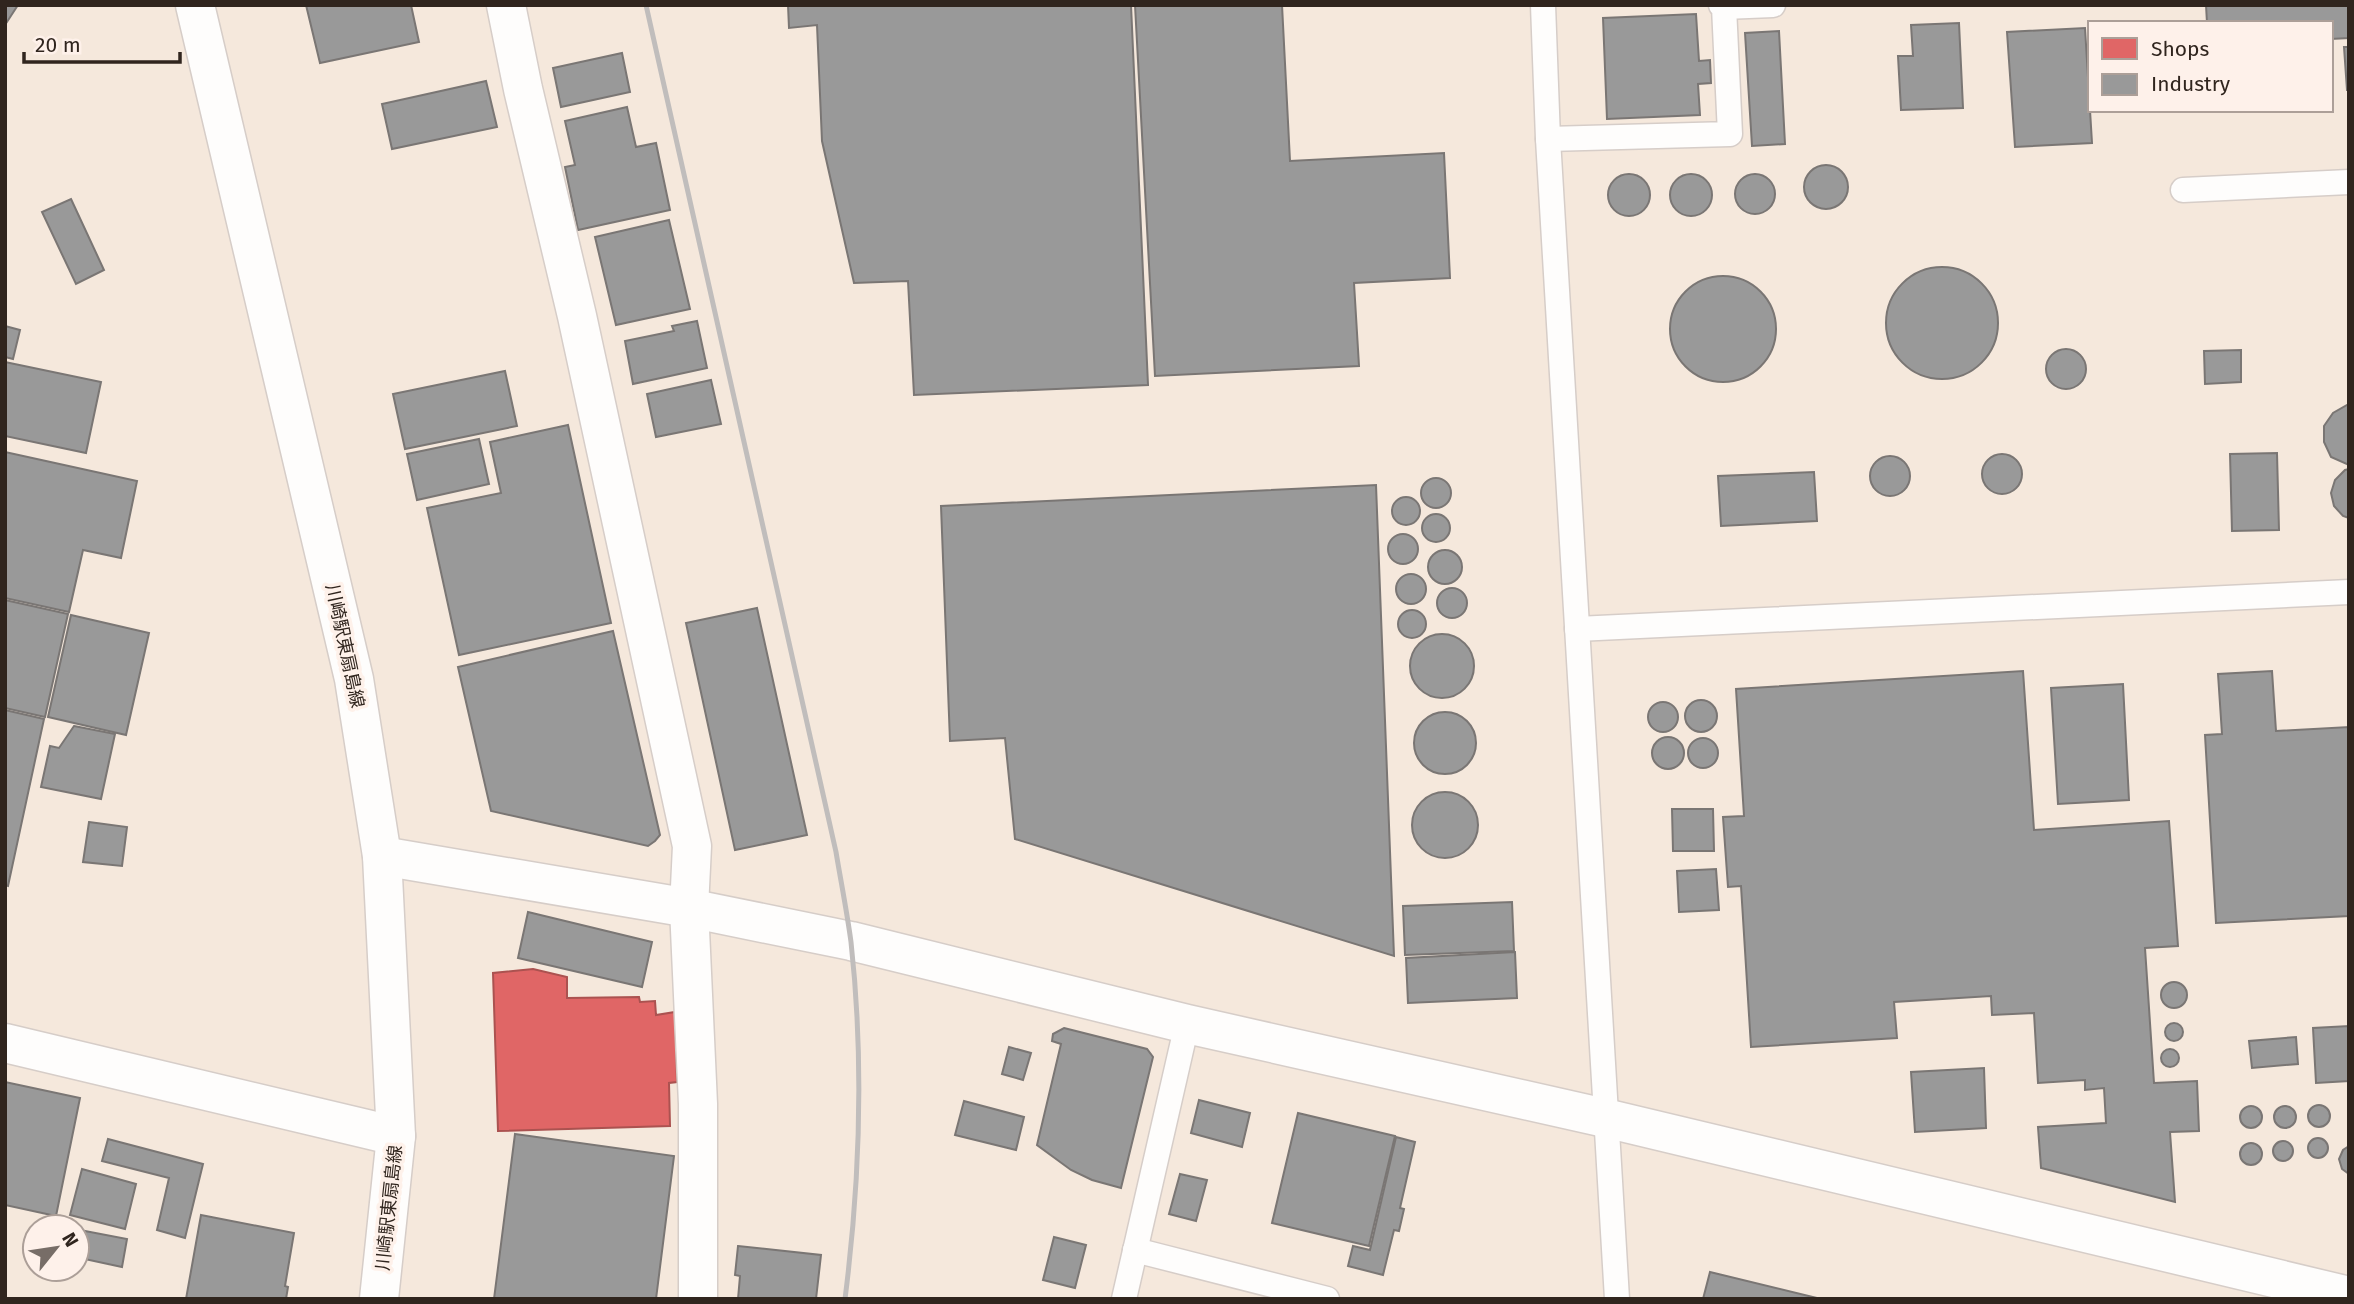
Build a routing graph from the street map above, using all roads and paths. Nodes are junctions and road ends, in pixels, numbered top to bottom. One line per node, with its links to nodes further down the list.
1 (195, 5): 11 (main road, 川崎駅東扇島線)
2 (506, 5): 12 (main road)
3 (1543, 5): 6 (lane)
4 (1773, 5): 5 (lane)
5 (1723, 6): 6 (lane)
6 (1548, 139): 10 (lane)
7 (2349, 182): 8 (lane)
8 (2183, 190)
9 (2349, 592): 10 (lane)
10 (1577, 629): 15 (lane)
11 (382, 856): 12 (main road); 16 (main road, 川崎駅東扇島線)
12 (688, 908): 13 (main road); 21 (main road)
13 (1187, 1024): 15 (main road); 17 (lane)
14 (5, 1043): 16 (main road)
15 (1605, 1118): 18 (main road); 24 (lane)
16 (396, 1136): 20 (main road, 川崎駅東扇島線)
17 (1135, 1250): 22 (lane); 23 (lane)
18 (2300, 1292): 19 (main road)
19 (2349, 1296)
20 (379, 1299)
21 (698, 1299)
22 (1124, 1299)
23 (1326, 1299)
24 (1617, 1299)

